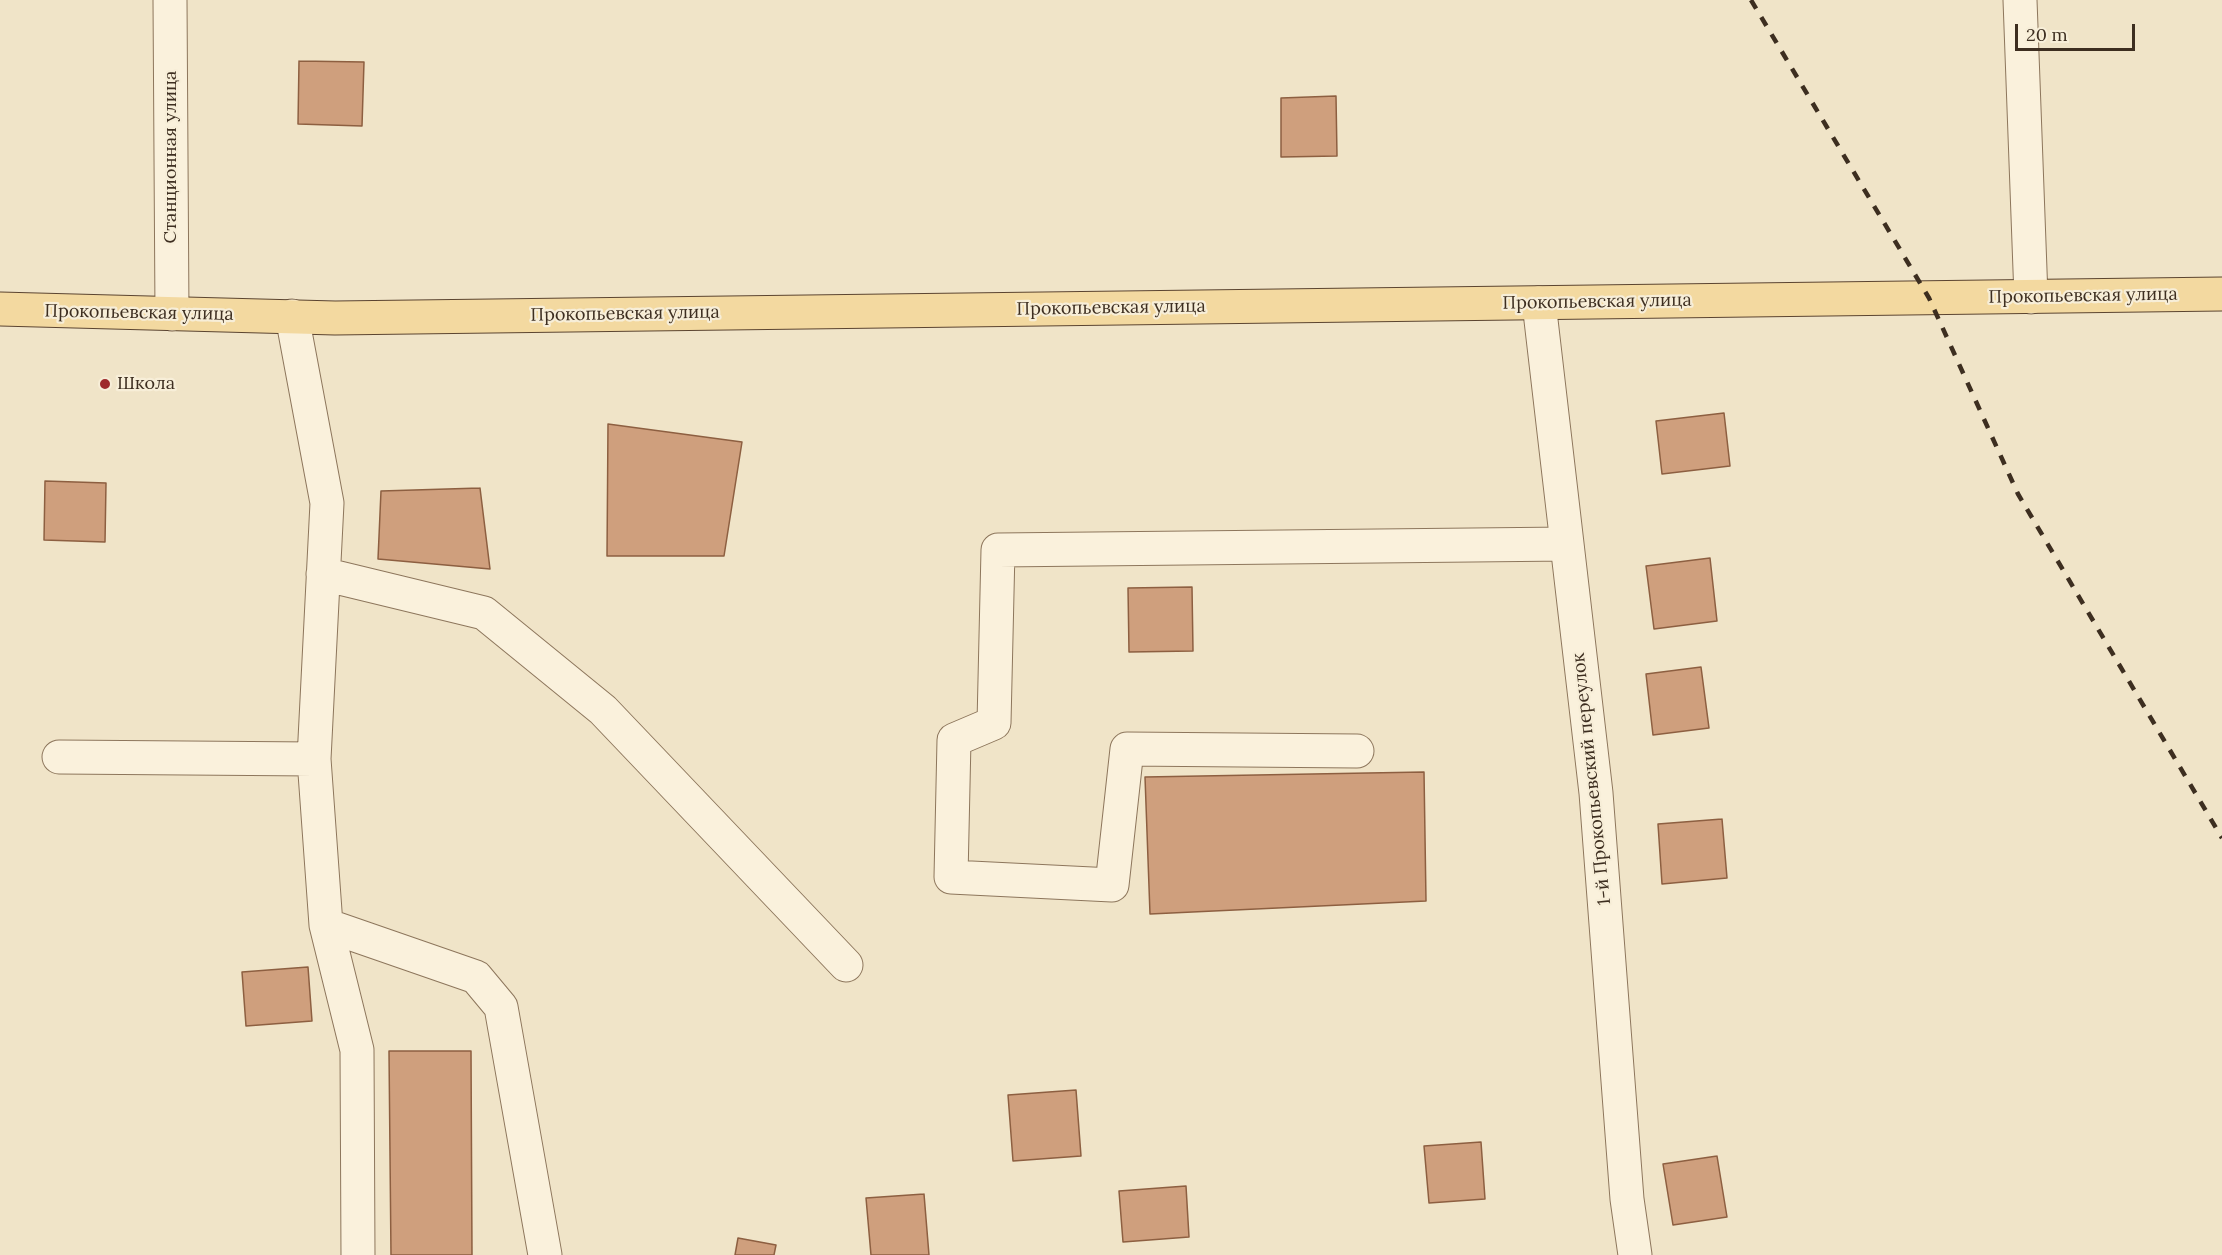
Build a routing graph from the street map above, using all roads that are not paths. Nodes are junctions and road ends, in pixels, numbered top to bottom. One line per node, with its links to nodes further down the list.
1 (170, 0): 7 (street, Станционная улица)
2 (2020, 0): 4 (street)
3 (2222, 294): 4 (main road, Прокопьевская улица)
4 (2031, 297): 5 (main road, Прокопьевская улица)
5 (1539, 303): 8 (main road, Прокопьевская улица); 9 (street, 1-й Прокопьевский переулок)
6 (0, 309): 7 (main road, Прокопьевская улица)
7 (172, 314): 8 (main road, Прокопьевская улица)
8 (292, 316): 10 (street)
9 (1567, 544): 11 (street); 16 (street, 1-й Прокопьевский переулок)
10 (323, 574): 13 (street); 15 (street)
11 (1357, 751)
12 (59, 757): 13 (street)
13 (314, 759): 14 (street)
14 (326, 925): 17 (street); 18 (street)
15 (846, 964)
16 (1629, 1254)
17 (358, 1255)
18 (545, 1255)

